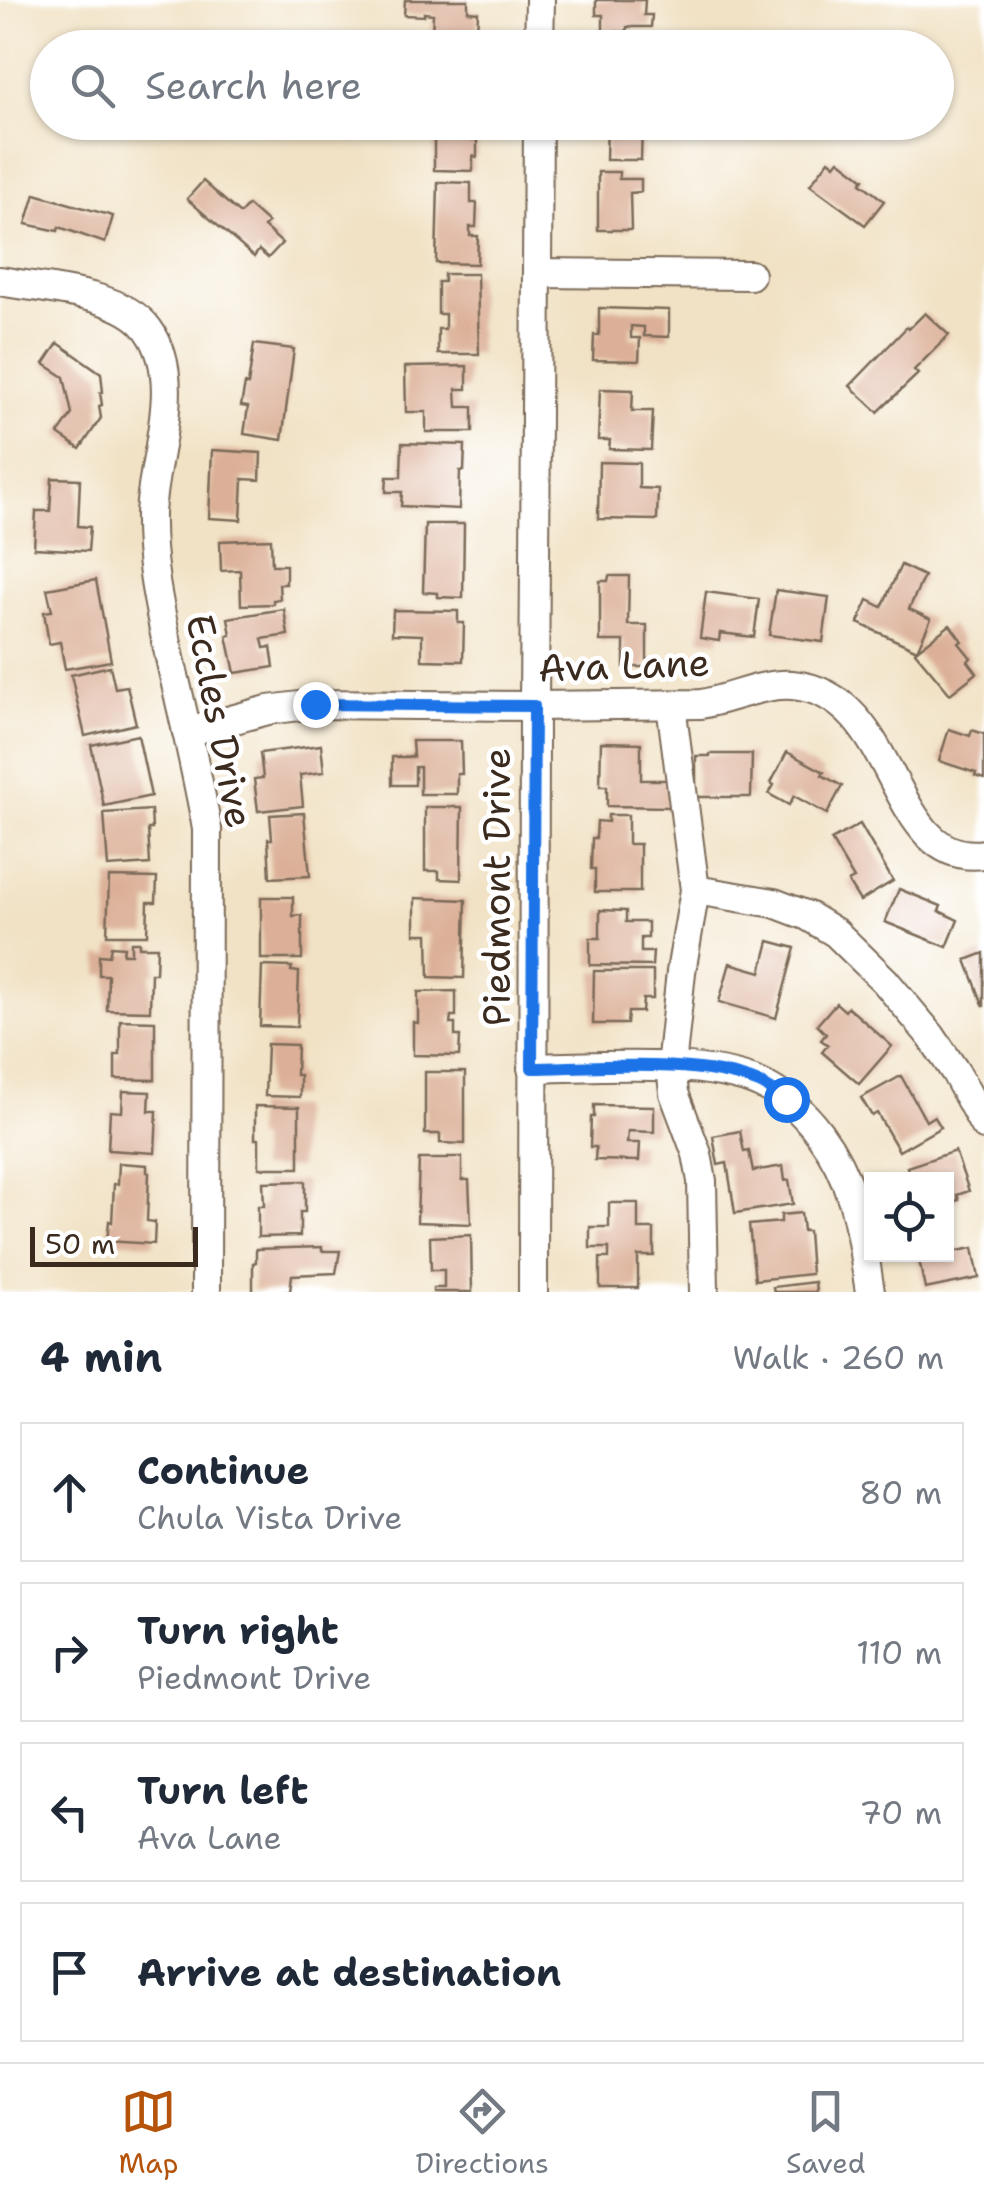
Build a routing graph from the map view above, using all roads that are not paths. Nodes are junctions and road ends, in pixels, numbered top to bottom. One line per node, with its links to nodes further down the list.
1 (540, 0): 2 (street)
2 (539, 30)
3 (538, 140): 4 (street, Piedmont Drive)
4 (538, 273): 5 (street); 8 (street, Piedmont Drive)
5 (750, 275)
6 (0, 282): 9 (street, Eccles Drive)
7 (671, 704): 8 (street, Ava Lane); 10 (street, Ava Lane); 11 (street)
8 (534, 706): 9 (street, Ava Lane); 13 (street, Piedmont Drive)
9 (186, 732): 15 (street, Eccles Drive)
10 (984, 854)
11 (695, 890): 12 (street); 14 (street)
12 (671, 1067): 13 (street); 17 (street); 18 (street)
13 (532, 1068): 16 (street, Piedmont Drive)
14 (984, 1124)
15 (206, 1292)
16 (533, 1292)
17 (704, 1292)
18 (870, 1292)

